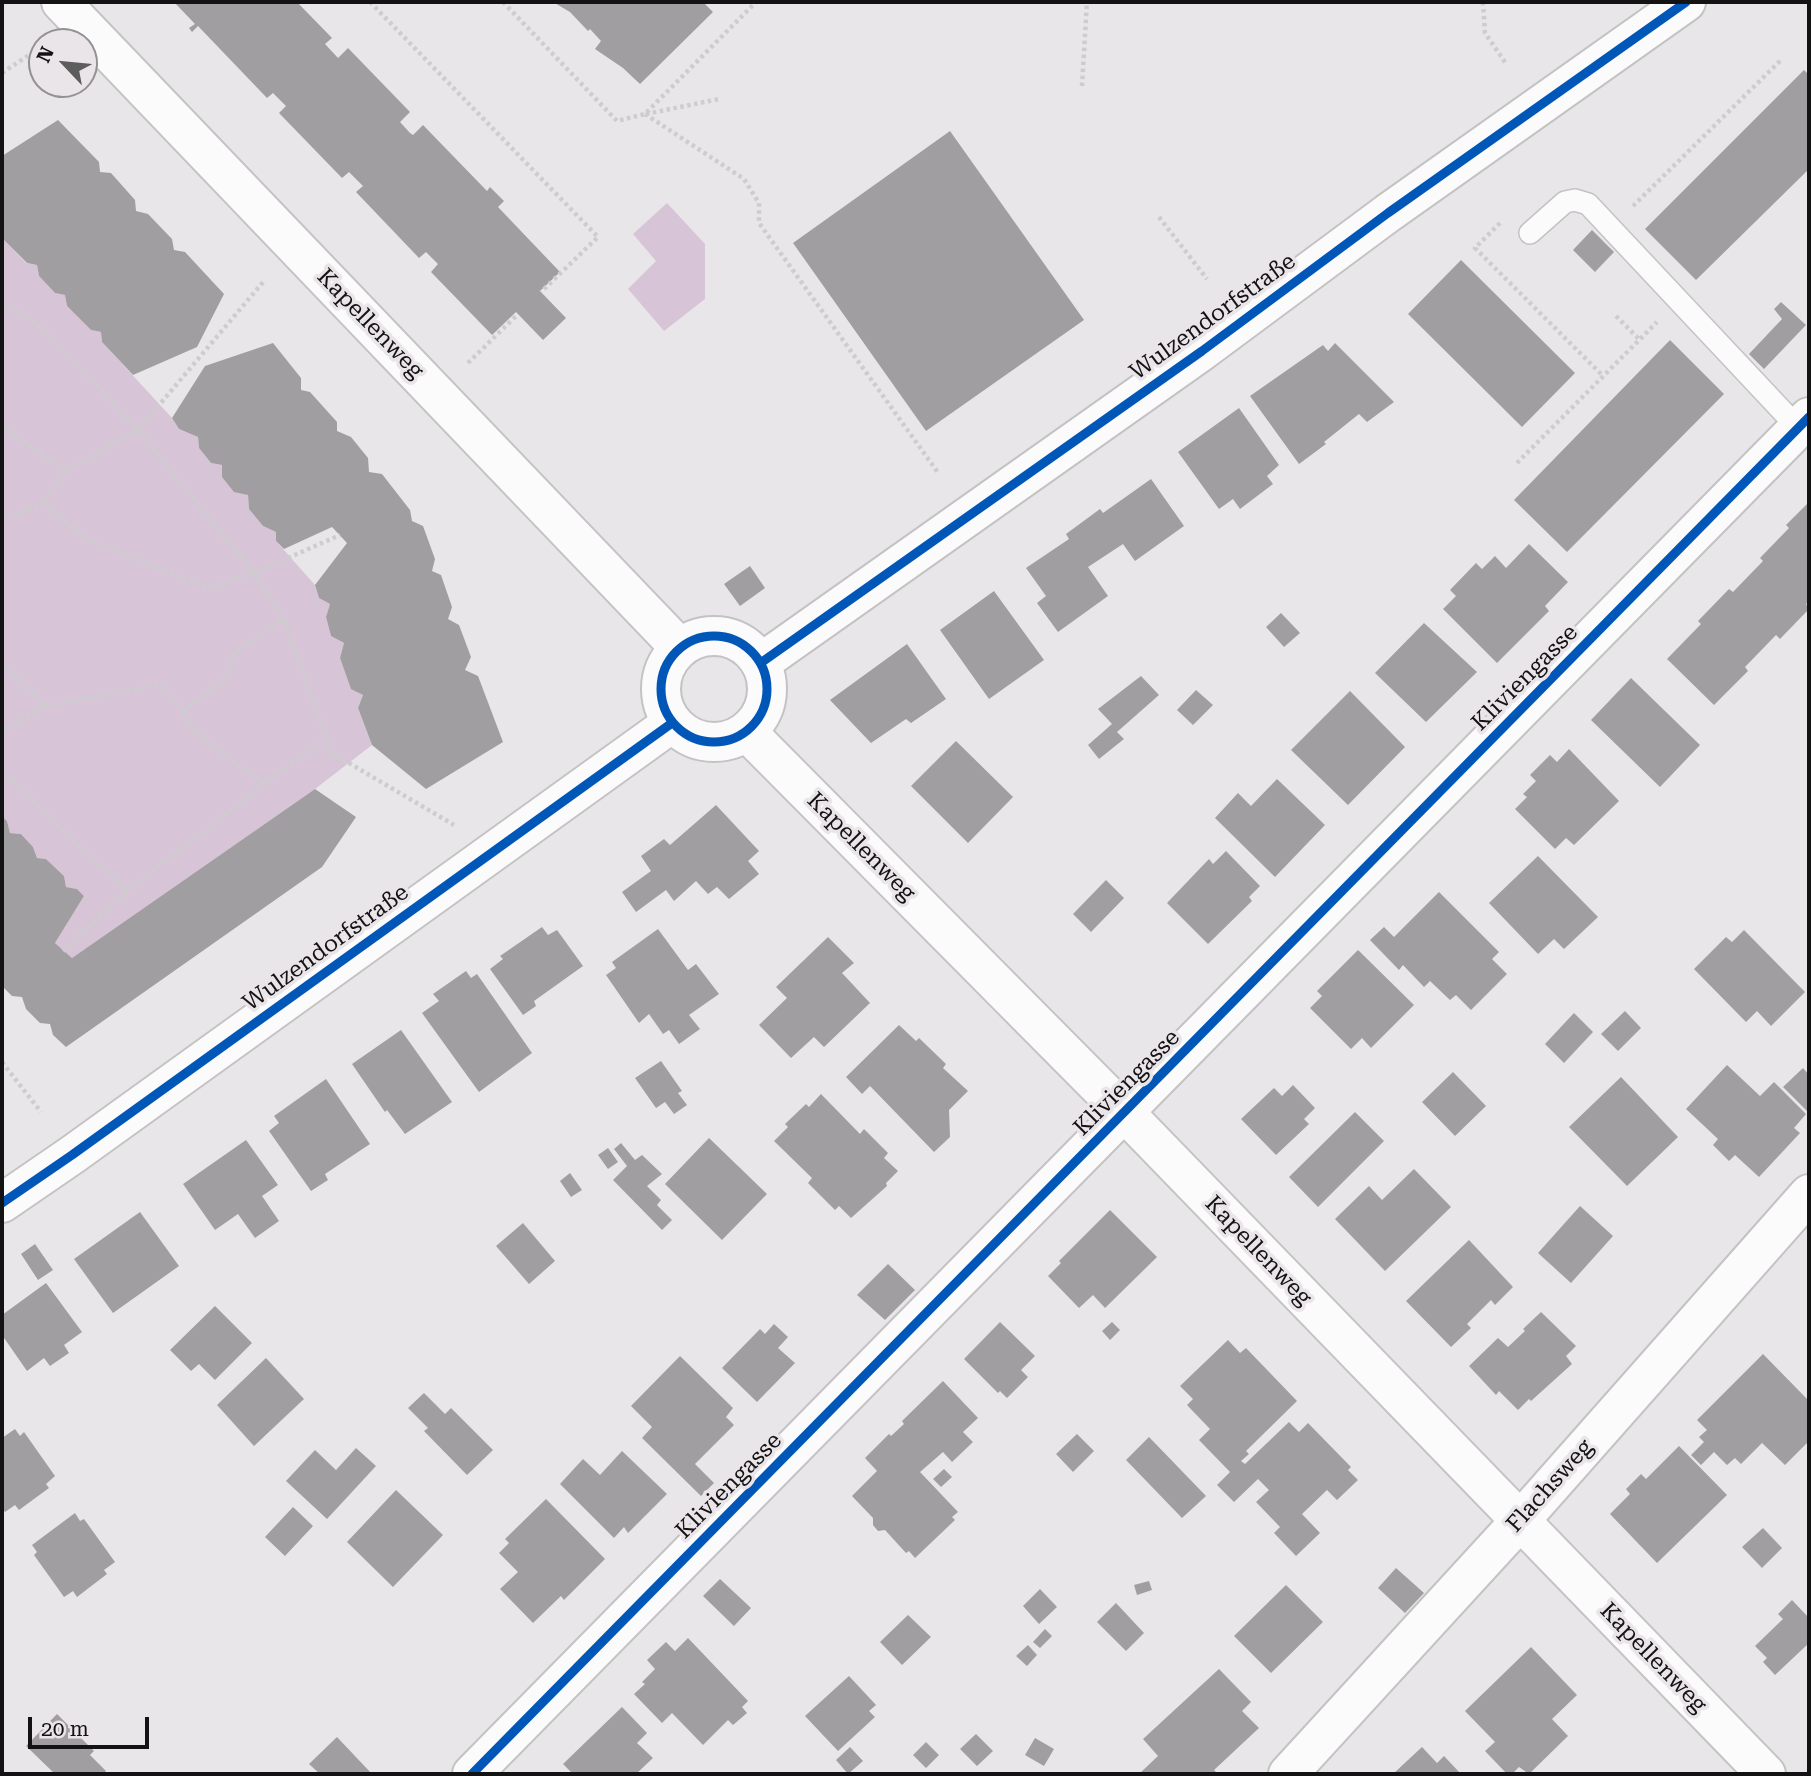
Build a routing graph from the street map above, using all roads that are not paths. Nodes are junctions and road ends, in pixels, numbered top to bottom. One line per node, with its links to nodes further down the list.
1 (61, 2): 5 (street, Kapellenweg)
2 (1686, 2): 6 (street, Wulzendorfstraße)
3 (1530, 233): 4 (lane)
4 (1806, 428): 9 (street, Kliviengasse)
5 (679, 646): 6 (street); 7 (street)
6 (762, 662): 8 (street)
7 (672, 723): 8 (street); 11 (street, Wulzendorfstraße)
8 (747, 732): 9 (street, Kapellenweg)
9 (1125, 1113): 12 (street, Kapellenweg); 13 (street, Kliviengasse)
10 (1809, 1194): 12 (street, Flachsweg)
11 (2, 1203)
12 (1519, 1522): 14 (street, Flachsweg); 15 (street, Kapellenweg)
13 (472, 1774)
14 (1288, 1774)
15 (1766, 1774)

